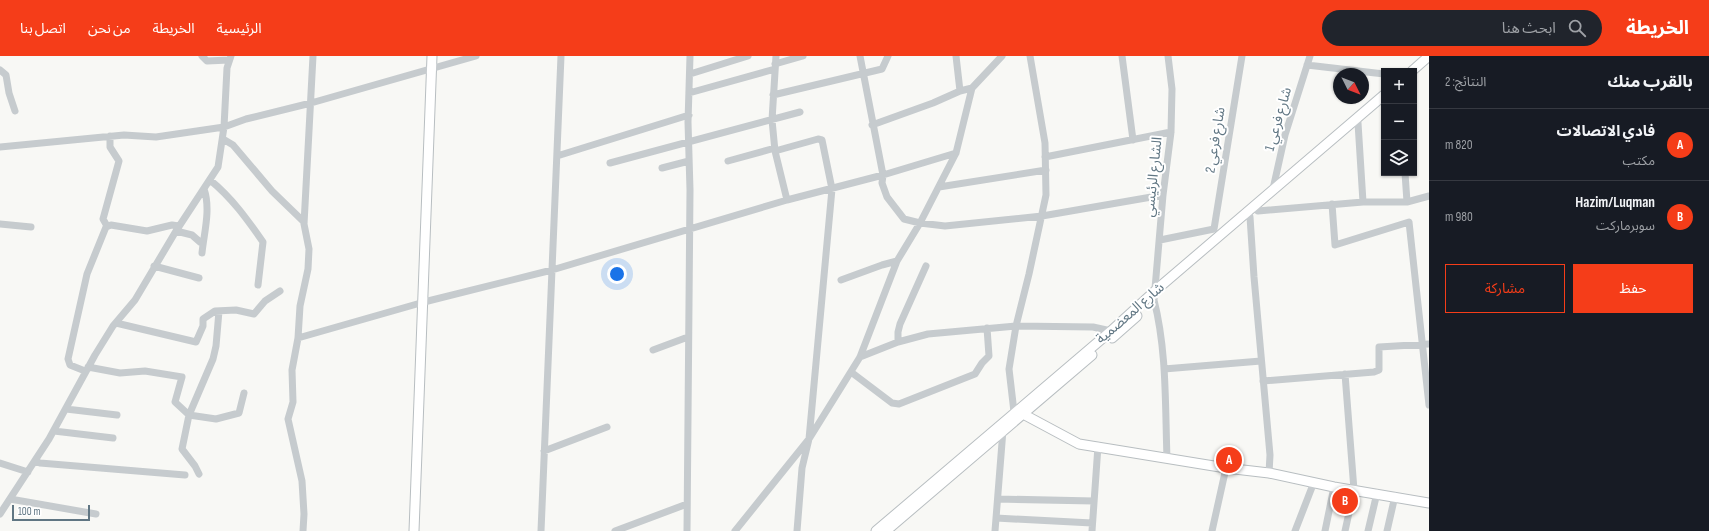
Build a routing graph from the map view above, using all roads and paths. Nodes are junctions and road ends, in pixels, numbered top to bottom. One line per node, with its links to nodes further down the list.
1 (202, 56): 20 (street)
2 (313, 56): 36 (street)
3 (432, 56): 24 (main road)
4 (476, 56): 24 (street)
5 (561, 56): 53 (street)
6 (690, 56): 29 (street)
7 (748, 56): 29 (street)
8 (776, 56): 23 (street)
9 (803, 56): 23 (street)
10 (860, 56): 27 (street)
11 (888, 56): 27 (street)
12 (956, 56): 32 (street)
13 (1002, 56): 31 (street)
14 (1030, 56): 54 (street)
15 (1122, 56): 48 (street)
16 (1168, 56): 45 (street, الشارع الرئيسي)
17 (1242, 56): 83 (street, شارع فرعي 2)
18 (1310, 56): 22 (street, شارع فرعي 1)
19 (1429, 56): 25 (main road)
20 (230, 58): 44 (street)
21 (1429, 63): 28 (main road)
22 (1307, 65): 30 (street); 66 (street, شارع فرعي 1)
23 (775, 66): 33 (street); 34 (street)
24 (432, 68): 36 (street); 95 (main road)
25 (1415, 68)
26 (0, 70): 38 (street)
27 (864, 73): 34 (street); 43 (street)
28 (1417, 73)
29 (690, 74): 33 (street)
30 (1381, 74)
31 (972, 88): 32 (street); 52 (street)
32 (960, 91): 43 (street)
33 (689, 93): 40 (street)
34 (774, 96): 41 (street)
35 (1381, 98): 66 (main road, شارع المعضمية)
36 (311, 103): 44 (street); 76 (street)
37 (1381, 104): 42 (main road, شارع المعضمية)
38 (16, 111)
39 (800, 112): 41 (street)
40 (689, 115): 49 (street); 53 (street)
41 (772, 120): 49 (street); 51 (street)
42 (1358, 123): 70 (street); 73 (main road, شارع المعضمية)
43 (872, 125): 60 (street)
44 (224, 127): 46 (street); 47 (street)
45 (1170, 132): 48 (street); 67 (street, الشارع الرئيسي)
46 (110, 136): 50 (street); 79 (street)
47 (223, 139): 62 (street); 76 (street)
48 (1133, 140): 54 (street)
49 (690, 141): 55 (street); 57 (street)
50 (0, 147)
51 (775, 150): 56 (street); 65 (street); 69 (street)
52 (956, 153): 60 (street); 63 (street)
53 (557, 156): 89 (street)
54 (1045, 158): 59 (street)
55 (689, 161): 58 (street); 82 (street)
56 (728, 161)
57 (610, 163)
58 (662, 168)
59 (1046, 170): 63 (street); 74 (street)
60 (883, 175): 65 (street); 77 (street)
61 (1406, 176): 71 (street)
62 (210, 180): 64 (street); 92 (street)
63 (939, 187): 77 (street)
64 (204, 189): 81 (street); 84 (street)
65 (832, 189): 69 (street); 124 (street)
66 (1273, 190): 94 (main road, شارع المعضمية)
67 (1163, 195): 74 (street); 83 (street, الشارع الرئيسي)
68 (1429, 196): 71 (street)
69 (787, 200): 82 (street)
70 (1363, 202): 71 (street); 72 (street)
71 (1407, 202)
72 (1332, 204): 73 (street); 105 (street)
73 (1258, 211): 75 (main road, شارع المعضمية)
74 (1042, 216): 77 (street); 98 (street)
75 (1250, 217): 94 (main road, شارع المعضمية); 108 (street)
76 (304, 222): 103 (street)
77 (920, 223): 86 (street)
78 (0, 224): 80 (street)
79 (107, 226): 81 (street); 109 (street)
80 (31, 227)
81 (177, 228): 84 (street); 87 (street)
82 (690, 229): 89 (street); 102 (street)
83 (1160, 240): 94 (street, الشارع الرئيسي)
84 (203, 242): 85 (street)
85 (202, 253)
86 (897, 261): 91 (street); 107 (street)
87 (154, 266): 90 (street); 97 (street)
88 (926, 266): 104 (street)
89 (552, 270): 95 (street); 126 (street)
90 (199, 278)
91 (841, 280)
92 (258, 285)
93 (280, 291): 96 (street)
94 (1155, 295): 99 (main road, شارع المعضمية); 110 (street, الشارع الرئيسي)
95 (424, 302): 103 (street); 150 (main road)
96 (219, 311): 97 (street); 119 (street)
97 (116, 323): 109 (street)
98 (1016, 326): 100 (street); 101 (street); 117 (street)
99 (1121, 326): 101 (main road, شارع المعضمية); 117 (main road, شارع المعضمية)
100 (987, 328): 104 (street); 111 (street)
101 (1111, 331): 117 (main road, شارع المعضمية)
102 (688, 337): 106 (street); 144 (street)
103 (298, 338): 149 (street)
104 (898, 342): 107 (street)
105 (1426, 344): 112 (street); 115 (street)
106 (653, 350)
107 (860, 357): 111 (street)
108 (1261, 361): 110 (street); 113 (street)
109 (87, 369): 116 (street); 119 (street)
110 (1164, 369): 127 (street, الشارع الرئيسي)
111 (851, 372): 124 (street)
112 (1344, 374): 113 (street); 137 (street)
113 (1263, 381): 132 (street)
114 (244, 393): 119 (street)
115 (1429, 405)
116 (66, 409): 118 (street); 122 (street)
117 (1019, 413): 121 (main road, شارع المعضمية); 125 (main road); 156 (main road, شارع المعضمية)
118 (117, 415)
119 (189, 415): 134 (street)
120 (607, 427): 126 (street)
121 (1003, 430): 141 (street); 157 (main road, شارع المعضمية)
122 (54, 431): 123 (street); 128 (street)
123 (113, 438)
124 (809, 439): 154 (street); 155 (street)
125 (1098, 446): 127 (main road); 142 (street)
126 (544, 451): 151 (street)
127 (1167, 458): 130 (main road)
128 (35, 461): 131 (street); 133 (street)
129 (0, 463): 131 (street)
130 (1226, 468): 132 (main road); 160 (street)
131 (28, 472): 140 (street)
132 (1269, 473): 135 (main road)
133 (185, 474)
134 (199, 474)
135 (1314, 482): 136 (main road); 161 (street)
136 (1334, 487): 137 (main road); 162 (street)
137 (1354, 490): 138 (main road); 163 (street)
138 (1377, 493): 139 (main road); 164 (street)
139 (1395, 496): 143 (main road); 165 (street)
140 (10, 499): 145 (street); 146 (street)
141 (998, 499): 142 (street); 147 (street)
142 (1094, 501): 148 (street)
143 (1429, 503)
144 (688, 504): 152 (street); 153 (street)
145 (0, 514)
146 (96, 514)
147 (996, 518): 148 (street); 158 (street)
148 (1092, 523): 159 (street)
149 (303, 531)
150 (414, 531)
151 (541, 531)
152 (615, 531)
153 (687, 531)
154 (735, 531)
155 (797, 531)
156 (876, 531)
157 (887, 531)
158 (994, 531)
159 (1092, 531)
160 (1212, 531)
161 (1294, 531)
162 (1325, 531)
163 (1345, 531)
164 (1368, 531)
165 (1387, 531)

